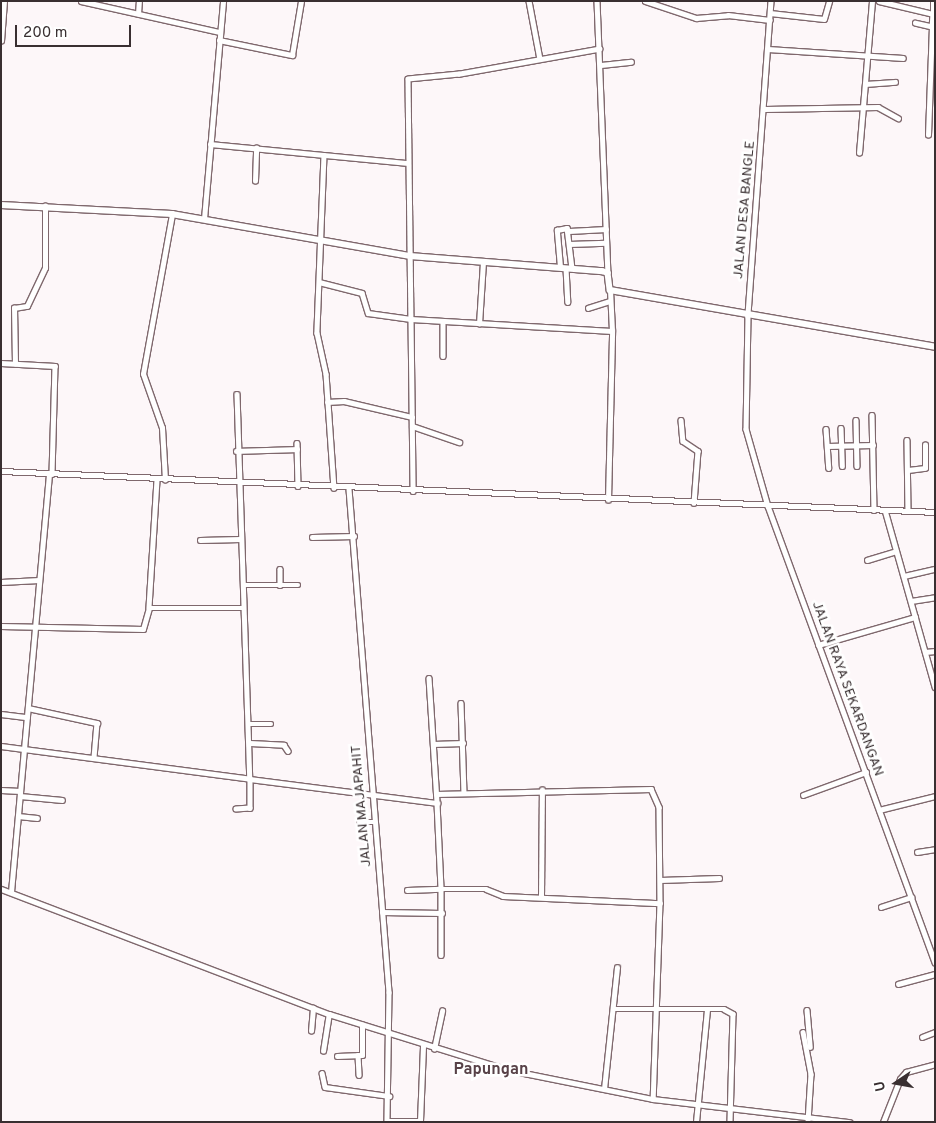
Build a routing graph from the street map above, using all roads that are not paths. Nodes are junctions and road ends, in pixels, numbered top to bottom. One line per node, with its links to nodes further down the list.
1 (4, 1): 22 (street)
2 (81, 1): 15 (street)
3 (139, 1): 15 (street)
4 (223, 1): 20 (street)
5 (301, 1): 21 (street)
6 (529, 1): 27 (street)
7 (597, 1): 23 (street)
8 (645, 1): 17 (street)
9 (771, 1): 14 (street, JALAN DESA BANGLE)
10 (829, 1): 14 (street)
11 (872, 1): 25 (street)
12 (879, 1): 16 (street)
13 (933, 1): 16 (street)
14 (770, 13): 17 (street, JALAN DESA BANGLE)
15 (138, 14): 20 (street)
16 (933, 14): 19 (street)
17 (770, 20): 24 (street, JALAN DESA BANGLE)
18 (916, 23): 19 (street)
19 (932, 27): 35 (street)
20 (220, 32): 21 (street)
21 (219, 40): 36 (street)
22 (1, 41)
23 (600, 49): 27 (street); 29 (street)
24 (768, 50): 25 (street); 33 (street, JALAN DESA BANGLE)
25 (868, 55): 26 (street); 31 (street)
26 (903, 58)
27 (540, 59): 40 (street)
28 (631, 62): 29 (street)
29 (601, 65): 46 (street)
30 (895, 82): 31 (street)
31 (865, 84): 32 (street)
32 (863, 108): 33 (street); 34 (street); 38 (street)
33 (765, 110): 60 (street, JALAN DESA BANGLE)
34 (898, 118)
35 (928, 135)
36 (210, 144): 37 (street); 45 (street)
37 (256, 148): 39 (street); 41 (street)
38 (860, 153)
39 (324, 154): 40 (street); 48 (street)
40 (408, 163): 51 (street)
41 (255, 182)
42 (1, 205): 43 (street)
43 (45, 206): 44 (street); 68 (street)
44 (172, 214): 45 (street); 96 (street)
45 (204, 219): 48 (street)
46 (606, 229): 47 (street); 50 (street)
47 (569, 231): 49 (street); 53 (street)
48 (321, 242): 51 (street); 55 (street)
49 (569, 244): 50 (street); 53 (street)
50 (606, 244): 54 (street)
51 (410, 256): 52 (street); 61 (street)
52 (483, 262): 53 (street); 63 (street)
53 (566, 268): 54 (street); 57 (street)
54 (608, 273): 56 (street)
55 (319, 282): 61 (street); 70 (street)
56 (610, 290): 58 (street); 60 (street)
57 (568, 302)
58 (609, 302): 59 (street); 64 (street)
59 (588, 308)
60 (748, 316): 65 (street); 75 (street, JALAN DESA BANGLE)
61 (411, 319): 62 (street); 72 (street)
62 (443, 322): 63 (street); 66 (street)
63 (478, 324): 64 (street)
64 (612, 331): 102 (street)
65 (935, 347)
66 (443, 356)
67 (1, 363): 68 (street)
68 (15, 364): 94 (street)
69 (237, 394): 88 (street)
70 (327, 402): 72 (street); 99 (street)
71 (872, 415): 83 (street)
72 (412, 417): 76 (street)
73 (681, 420): 103 (street)
74 (856, 420): 82 (street)
75 (745, 422): 104 (street, JALAN RAYA SEKARDANGAN)
76 (412, 426): 80 (street); 101 (street)
77 (841, 428): 86 (street)
78 (826, 429): 85 (street)
79 (907, 440): 92 (street)
80 (459, 442)
81 (297, 443): 87 (street)
82 (857, 445): 83 (street); 86 (street); 90 (street)
83 (873, 445): 105 (street)
84 (924, 445): 92 (street)
85 (827, 446): 86 (street); 91 (street)
86 (842, 446): 89 (street)
87 (297, 450): 88 (street); 98 (street)
88 (236, 451): 97 (street)
89 (842, 466)
90 (857, 466)
91 (828, 468)
92 (908, 470): 107 (street)
93 (1, 471): 94 (street)
94 (51, 474): 95 (street); 118 (street)
95 (157, 480): 96 (street); 125 (street)
96 (165, 480): 97 (street)
97 (237, 484): 98 (street); 111 (street)
98 (298, 486): 99 (street)
99 (334, 488): 100 (street)
100 (349, 489): 101 (street); 109 (street, JALAN MAJAPAHIT)
101 (412, 491): 102 (street)
102 (608, 500): 103 (street)
103 (694, 503): 104 (street)
104 (768, 506): 105 (street); 130 (street, JALAN RAYA SEKARDANGAN)
105 (874, 510): 106 (street)
106 (885, 510): 107 (street); 113 (street)
107 (908, 511): 108 (street)
108 (935, 512)
109 (354, 536): 110 (street); 156 (street, JALAN MAJAPAHIT)
110 (312, 537)
111 (240, 539): 112 (street); 120 (street)
112 (200, 540)
113 (896, 551): 114 (street); 117 (street)
114 (867, 560)
115 (280, 569): 121 (street)
116 (935, 570): 117 (street)
117 (904, 576): 124 (street)
118 (39, 580): 119 (street); 129 (street)
119 (1, 582)
120 (244, 585): 121 (street); 126 (street)
121 (280, 585): 122 (street)
122 (298, 585)
123 (935, 597): 124 (street)
124 (911, 601): 127 (street)
125 (149, 608): 126 (street); 129 (street)
126 (244, 608): 139 (street)
127 (915, 617): 130 (street); 132 (street)
128 (1, 626): 129 (street)
129 (35, 628): 136 (street)
130 (818, 645): 148 (street, JALAN RAYA SEKARDANGAN)
131 (935, 651): 132 (street)
132 (925, 652): 134 (street)
133 (429, 678): 143 (street)
134 (935, 687)
135 (461, 703): 142 (street)
136 (28, 708): 138 (street); 147 (street)
137 (1, 714): 138 (street)
138 (27, 716): 145 (street)
139 (250, 724): 140 (street); 141 (street)
140 (271, 724)
141 (250, 743): 146 (street); 149 (street)
142 (463, 743): 143 (street); 152 (street)
143 (433, 744): 154 (street)
144 (1, 746): 145 (street)
145 (24, 749): 147 (street); 153 (street)
146 (288, 751)
147 (94, 758): 149 (street)
148 (866, 772): 155 (street); 161 (street, JALAN RAYA SEKARDANGAN)
149 (250, 779): 156 (street); 160 (street)
150 (1, 790): 153 (street)
151 (542, 790): 152 (street); 169 (street); 174 (street)
152 (464, 793): 154 (street)
153 (20, 794): 158 (street); 162 (street)
154 (436, 794): 159 (street)
155 (803, 795)
156 (373, 796): 159 (street); 165 (street, JALAN MAJAPAHIT)
157 (935, 796): 161 (street)
158 (62, 800)
159 (438, 803): 171 (street)
160 (236, 809)
161 (879, 810): 175 (street, JALAN RAYA SEKARDANGAN)
162 (18, 816): 163 (street); 173 (street)
163 (37, 818)
164 (359, 822): 165 (street)
165 (374, 822): 178 (street, JALAN MAJAPAHIT)
166 (935, 849): 167 (street)
167 (917, 852)
168 (719, 878): 169 (street)
169 (660, 880): 176 (street)
170 (1, 889): 173 (street)
171 (441, 889): 172 (street); 174 (street); 179 (street)
172 (407, 890)
173 (11, 892): 185 (street)
174 (540, 897): 176 (street)
175 (911, 897): 177 (street); 181 (street, JALAN RAYA SEKARDANGAN)
176 (660, 902): 187 (street)
177 (881, 907)
178 (382, 912): 179 (street); 196 (street, JALAN MAJAPAHIT)
179 (442, 913): 180 (street)
180 (441, 955)
181 (935, 962)
182 (617, 968): 186 (street)
183 (935, 974): 184 (street)
184 (898, 984)
185 (313, 1008): 191 (street); 193 (street)
186 (614, 1009): 187 (street); 207 (street)
187 (656, 1010): 188 (street); 209 (street)
188 (707, 1010): 210 (street); 211 (street)
189 (807, 1010): 199 (street)
190 (442, 1011): 200 (street)
191 (329, 1014): 192 (street); 201 (street)
192 (362, 1024): 196 (street); 202 (street)
193 (311, 1031)
194 (803, 1032): 212 (street)
195 (935, 1032): 197 (street)
196 (390, 1035): 198 (street); 208 (street, JALAN MAJAPAHIT)
197 (922, 1037)
198 (423, 1046): 200 (street); 214 (street)
199 (810, 1047)
200 (434, 1049): 207 (street)
201 (323, 1051)
202 (358, 1055): 203 (street); 206 (street)
203 (337, 1056)
204 (935, 1064): 218 (street)
205 (322, 1073): 208 (street)
206 (359, 1075)
207 (604, 1089): 209 (street)
208 (389, 1096): 213 (street, JALAN MAJAPAHIT)
209 (653, 1099): 210 (street)
210 (697, 1105): 211 (street); 215 (street)
211 (731, 1109): 212 (street); 216 (street)
212 (808, 1120): 217 (street)
213 (387, 1121): 214 (street)
214 (420, 1122)
215 (696, 1122)
216 (730, 1122)
217 (850, 1122)
218 (883, 1122)

